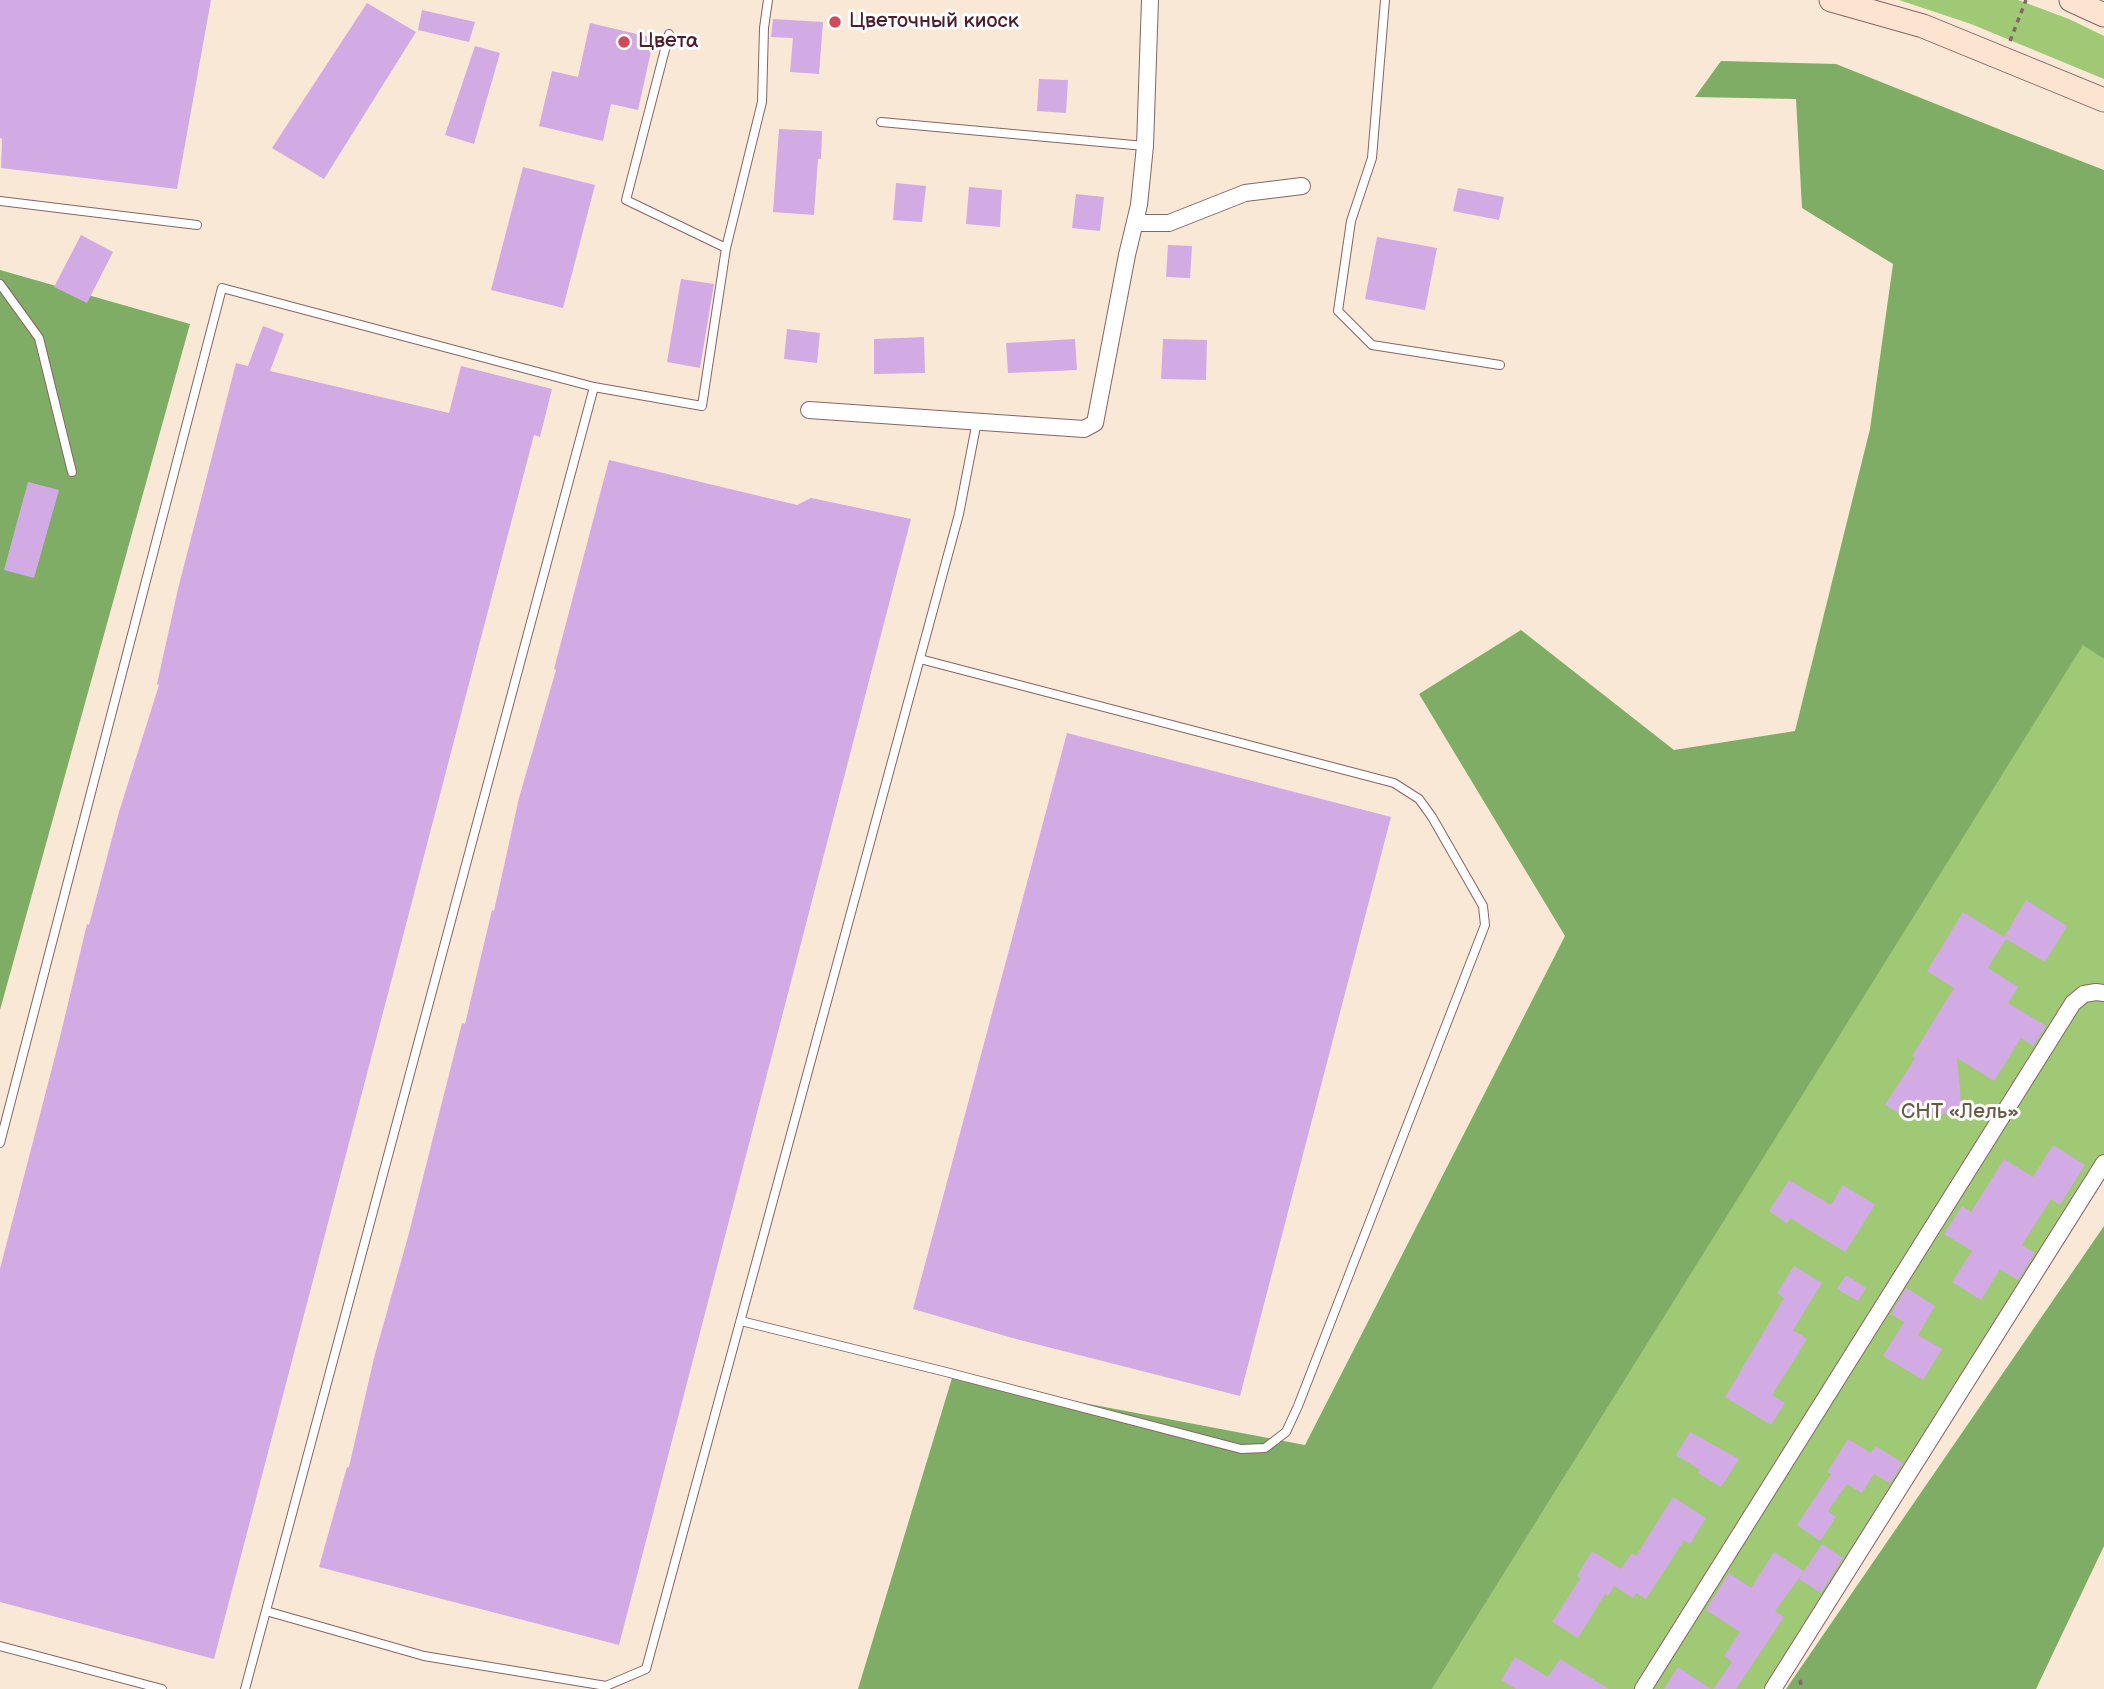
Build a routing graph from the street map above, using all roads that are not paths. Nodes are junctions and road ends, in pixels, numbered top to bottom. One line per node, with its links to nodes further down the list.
1 (768, 0): 15 (lane)
2 (1150, 0): 10 (street)
3 (1385, 0): 17 (lane)
4 (1831, 0): 8 (main road)
5 (2070, 0): 6 (main road)
6 (2100, 8)
7 (669, 34): 15 (lane)
8 (2104, 100)
9 (881, 122): 10 (lane)
10 (1145, 146): 13 (street)
11 (1302, 186): 13 (street)
12 (0, 201): 14 (lane)
13 (1135, 223): 20 (street)
14 (197, 225)
15 (726, 248): 18 (lane)
16 (0, 284): 21 (lane)
17 (1500, 365)
18 (594, 387): 24 (lane); 27 (lane)
19 (809, 410): 20 (street)
20 (977, 421): 22 (lane)
21 (72, 472)
22 (920, 659): 26 (lane); 26 (lane)
23 (2104, 993): 31 (street)
24 (0, 1143)
25 (2104, 1163): 32 (street)
26 (741, 1321): 27 (lane)
27 (266, 1611): 30 (lane)
28 (0, 1646): 29 (lane)
29 (162, 1689)
30 (245, 1689)
31 (1643, 1689)
32 (1773, 1689)

